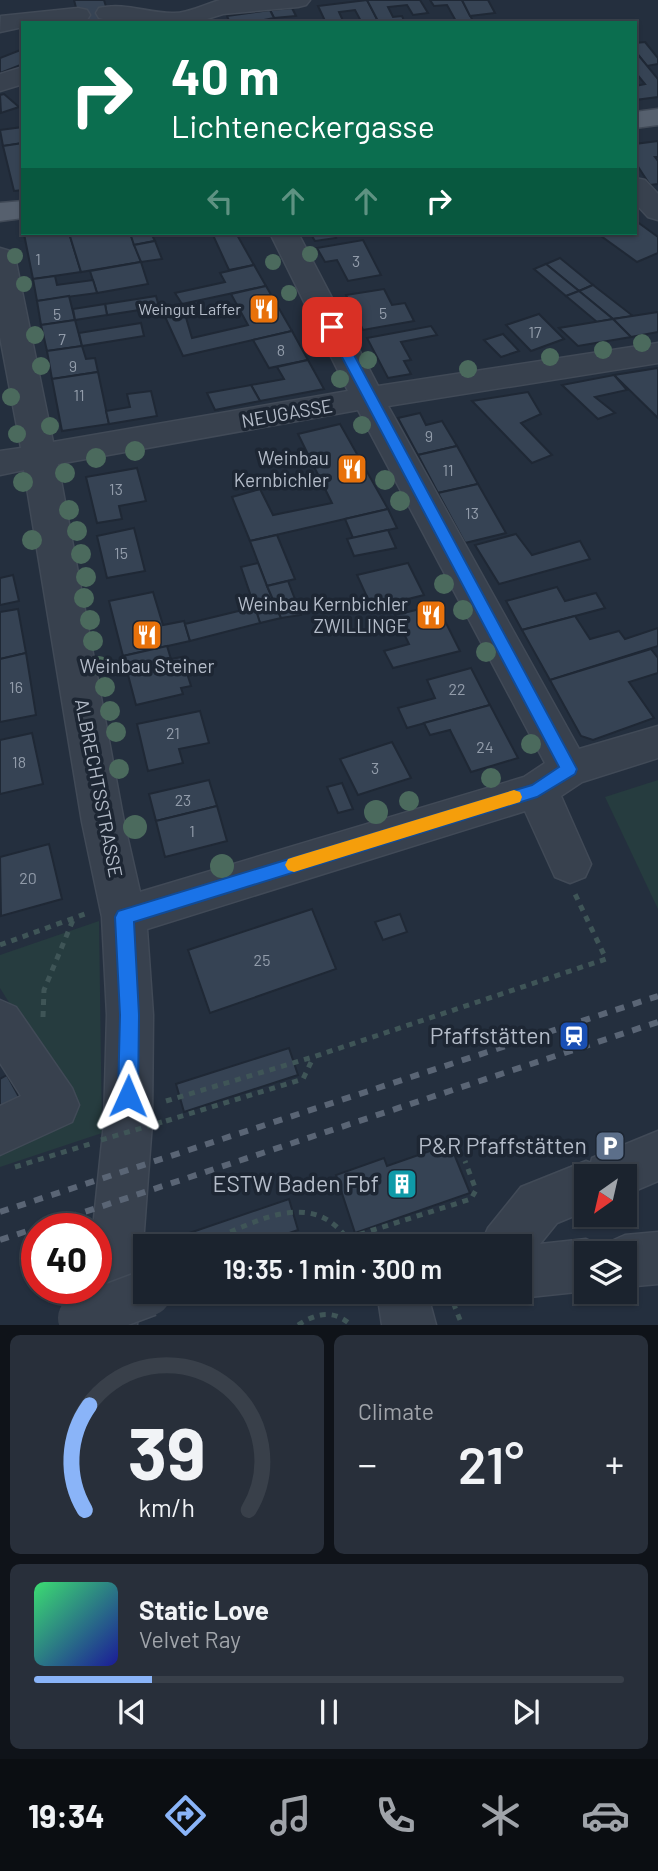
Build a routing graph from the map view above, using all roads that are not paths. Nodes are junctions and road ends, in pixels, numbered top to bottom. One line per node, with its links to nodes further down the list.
1 (299, 0): 4 (street)
2 (108, 13): 4 (street)
3 (78, 15): 5 (street)
4 (169, 17)
5 (0, 24)
6 (21, 76): 7 (street)
7 (0, 83)
8 (658, 117): 9 (main road)
9 (637, 120)
10 (637, 188): 12 (street)
11 (21, 209): 13 (main road)
12 (658, 211)
13 (0, 212)
14 (285, 235): 17 (street)
15 (0, 257): 18 (street, ALBRECHTSSTRASSE)
16 (658, 353): 17 (street, NEUGASSE)
17 (368, 398): 18 (street, NEUGASSE); 21 (street)
18 (39, 456): 19 (street, NEUGASSE); 23 (street, ALBRECHTSSTRASSE)
19 (0, 463)
20 (658, 742): 21 (street)
21 (553, 780): 22 (street); 23 (street)
22 (570, 864)
23 (104, 909): 34 (street, ALBRECHTSSTRASSE)
24 (0, 1022): 25 (street)
25 (6, 1149)
26 (658, 1156): 27 (street)
27 (637, 1165)
28 (574, 1191): 29 (street)
29 (516, 1234)
30 (658, 1258): 31 (street)
31 (637, 1260)
32 (574, 1266): 33 (street)
33 (532, 1271)
34 (112, 1310)

